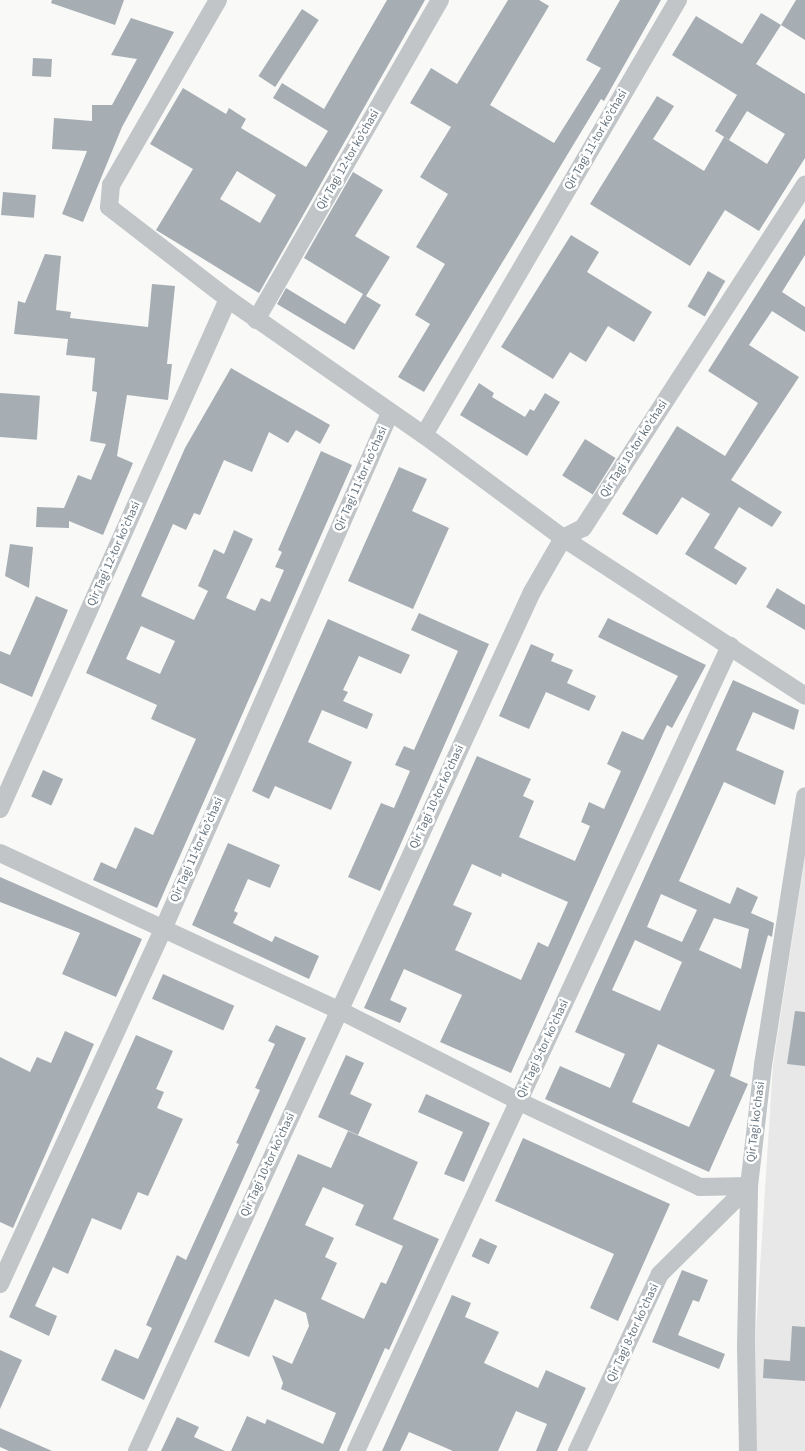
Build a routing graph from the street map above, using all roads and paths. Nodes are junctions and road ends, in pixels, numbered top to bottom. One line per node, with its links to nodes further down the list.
1 (218, 0): 5 (street)
2 (440, 0): 6 (street, Qir Tagi 12-tor koʼchasi)
3 (678, 0): 8 (street, Qir Tagi 11-tor koʼchasi)
4 (805, 185): 9 (street, Qir Tagi 10-tor koʼchasi)
5 (228, 299): 6 (street); 13 (street, Qir Tagi 12-tor koʼchasi)
6 (256, 320): 7 (street)
7 (390, 413): 8 (street); 15 (street, Qir Tagi 11-tor koʼchasi)
8 (424, 435): 9 (street)
9 (563, 538): 10 (street); 16 (street, Qir Tagi 10-tor koʼchasi)
10 (730, 646): 11 (street); 17 (street, Qir Tagi 9-tor koʼchasi)
11 (805, 696)
12 (805, 796): 18 (street, Qir Tagi ko'chasi)
13 (0, 809)
14 (0, 853): 15 (street)
15 (164, 927): 16 (street); 19 (street, Qir Tagi 11-tor koʼchasi)
16 (339, 1010): 17 (street); 20 (street, Qir Tagi 10-tor koʼchasi)
17 (518, 1101): 18 (street); 21 (street, Qir Tagi 9-tor koʼchasi)
18 (749, 1186): 22 (street, Qir Tagi 8-tor koʼchasi); 23 (street, Qir Tagi ko'chasi)
19 (0, 1284)
20 (137, 1451)
21 (356, 1451)
22 (577, 1451)
23 (748, 1451)

